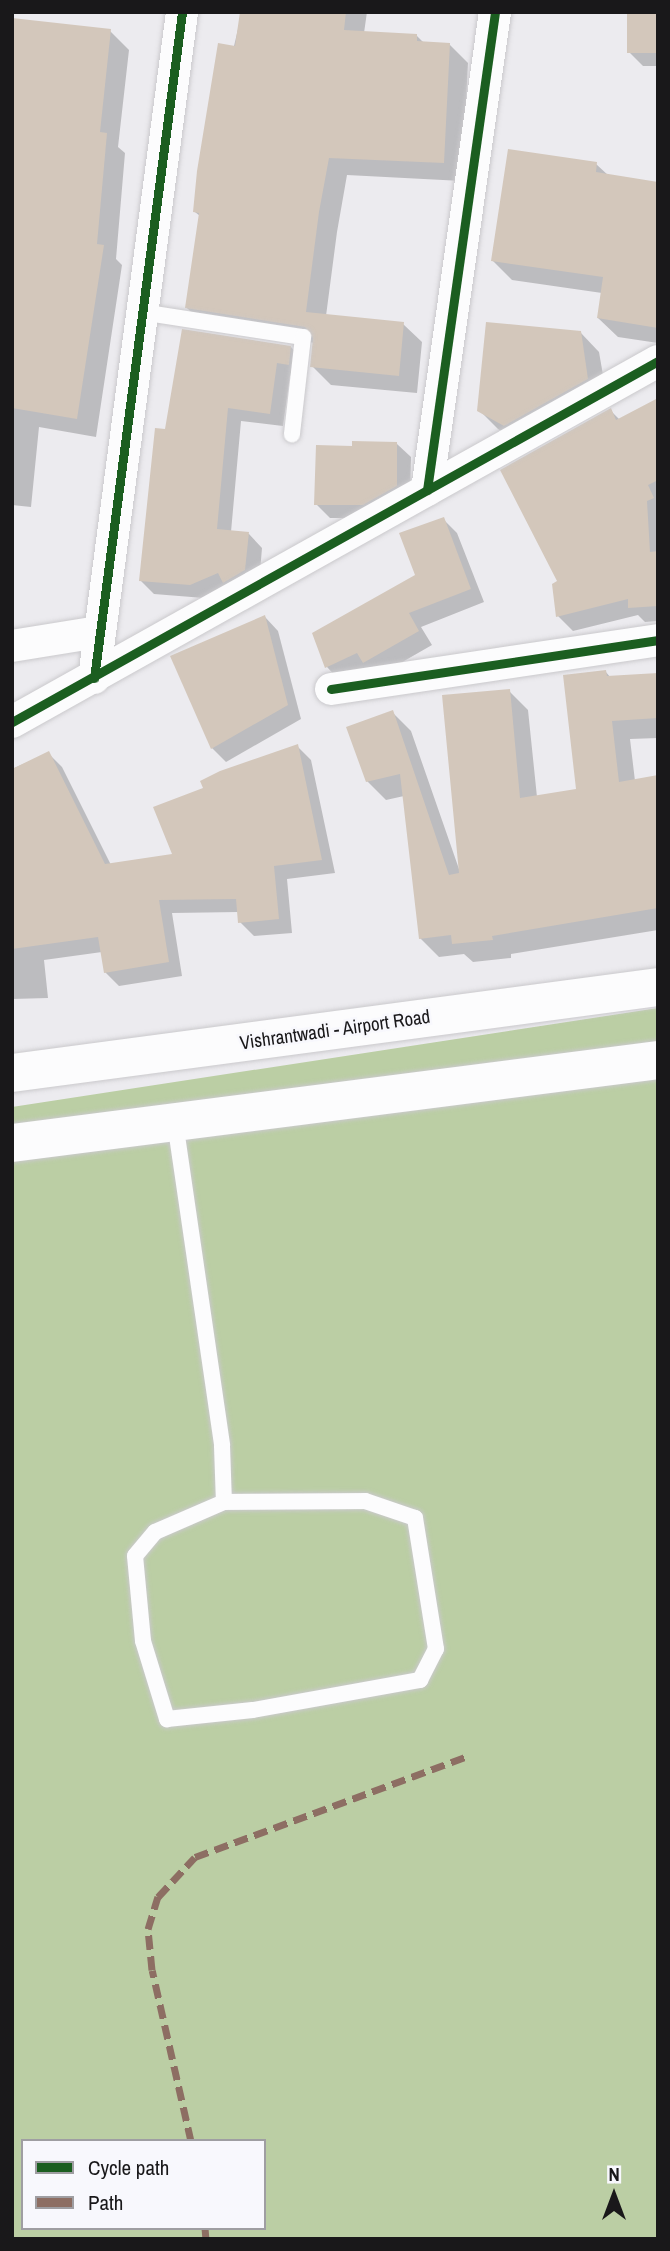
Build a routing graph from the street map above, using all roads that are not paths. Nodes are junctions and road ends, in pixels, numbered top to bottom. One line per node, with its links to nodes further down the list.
1 (495, 12): 6 (street)
2 (177, 13): 3 (street)
3 (141, 312): 5 (lane); 7 (street)
4 (658, 361): 6 (street)
5 (292, 435)
6 (427, 490): 10 (street)
7 (98, 632): 9 (street); 10 (street)
8 (658, 640): 11 (street)
9 (12, 646)
10 (94, 678): 12 (street)
11 (331, 689)
12 (12, 722)
13 (658, 987): 15 (main road, Vishrantwadi - Airport Road)
14 (658, 1060): 16 (main road)
15 (12, 1073)
16 (175, 1122): 17 (main road); 18 (lane)
17 (12, 1143)
18 (224, 1502): 18 (lane)

